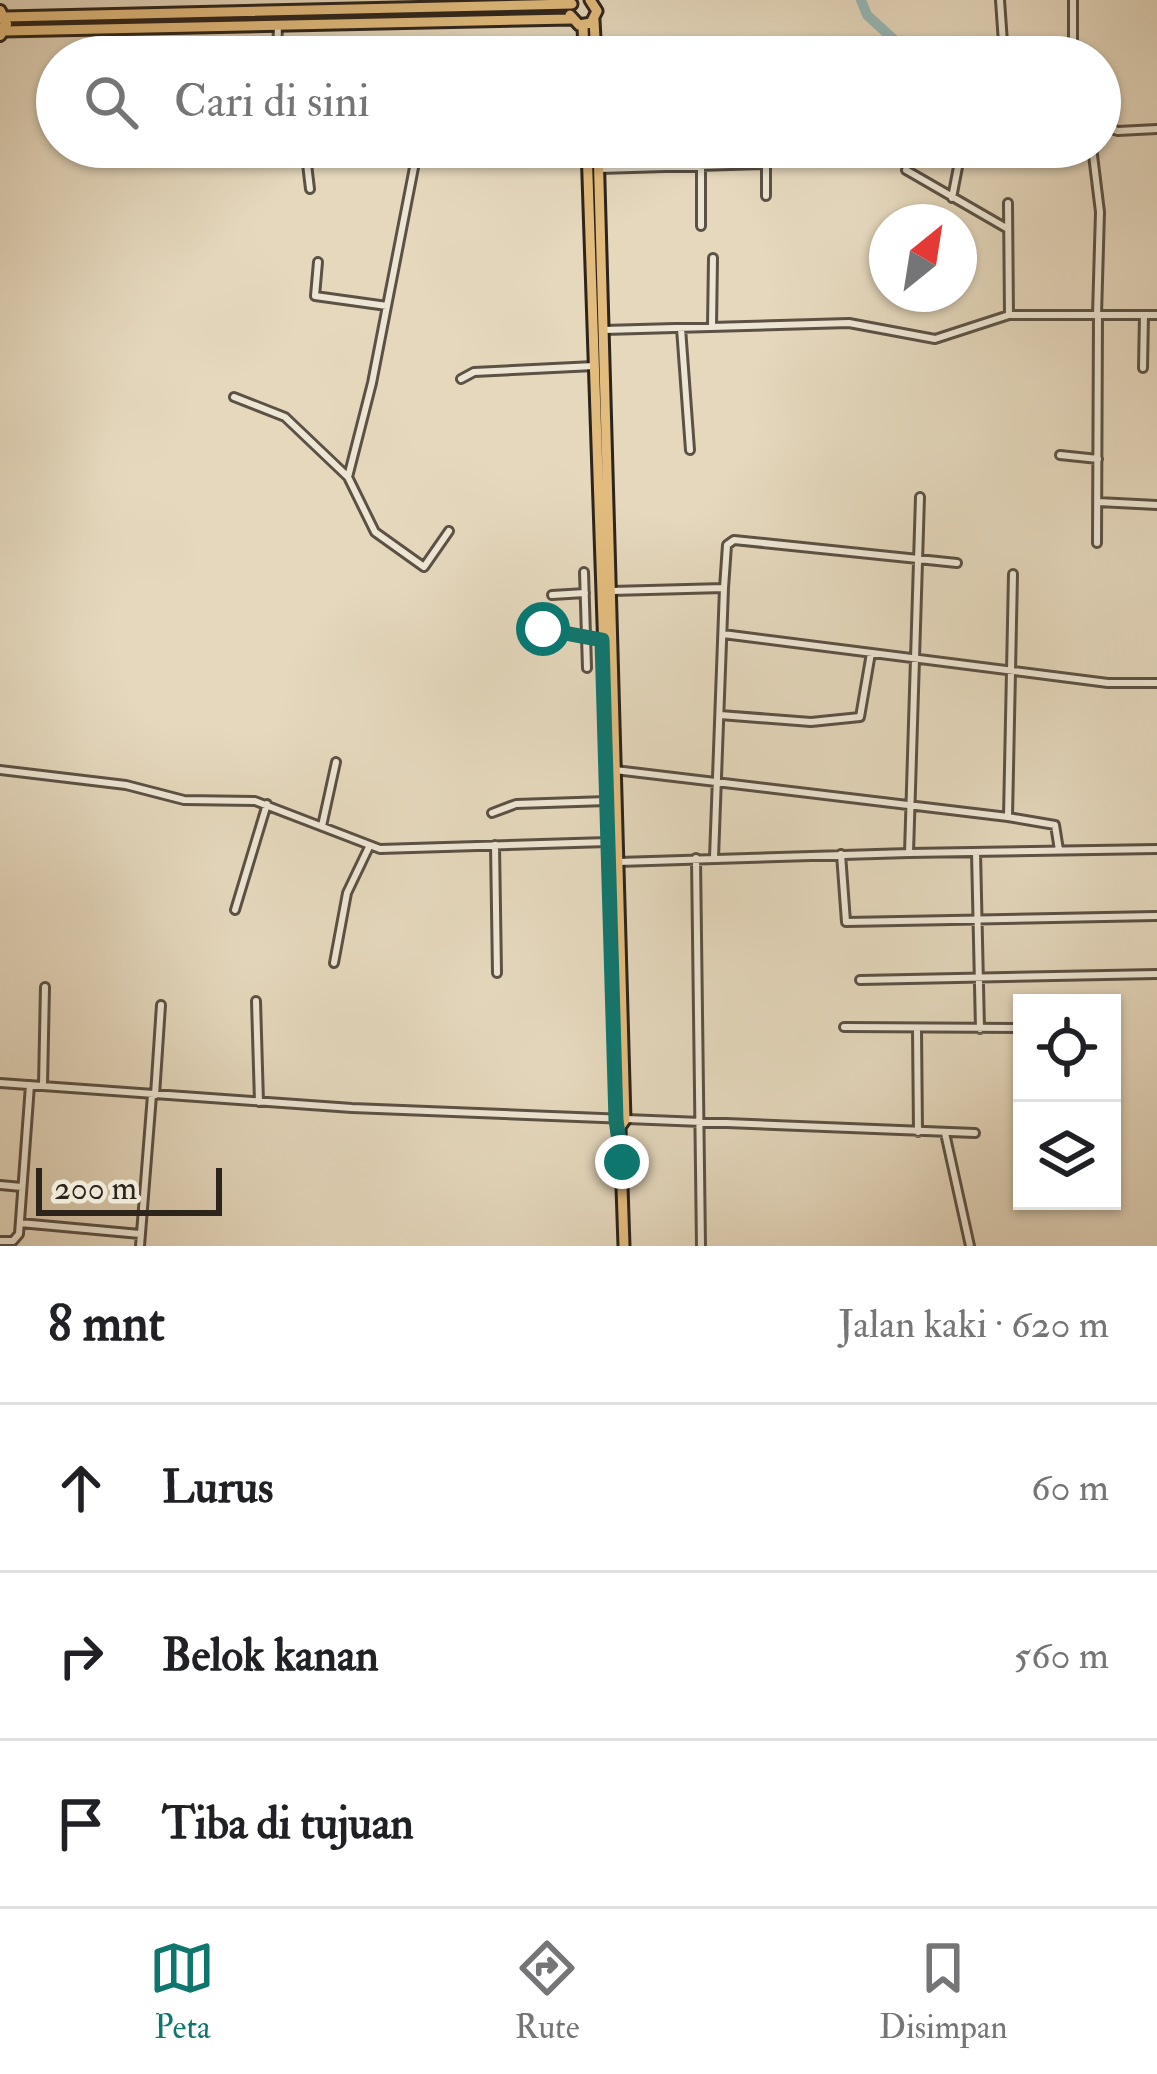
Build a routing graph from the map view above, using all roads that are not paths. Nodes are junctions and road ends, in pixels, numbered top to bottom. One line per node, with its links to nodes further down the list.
1 (1000, 0): 14 (street)
2 (1073, 0): 15 (street)
3 (593, 1): 9 (main road)
4 (574, 2): 6 (main road); 8 (main road)
5 (366, 6): 6 (main road); 7 (main road)
6 (426, 15): 7 (main road); 8 (main road)
7 (278, 19): 10 (main road); 11 (street)
8 (572, 19): 9 (main road)
9 (589, 22): 12 (main road); 13 (main road)
10 (2, 24)
11 (278, 36)
12 (587, 36)
13 (592, 36)
14 (1003, 36)
15 (1073, 36)
16 (1121, 127): 17 (street)
17 (1157, 129)
18 (308, 168): 28 (street)
19 (414, 168): 37 (street)
20 (589, 168): 32 (main road)
21 (632, 168): 26 (street)
22 (699, 168): 33 (street)
23 (765, 168): 29 (street)
24 (958, 168): 30 (street)
25 (1095, 168): 38 (street)
26 (599, 169): 32 (main road)
27 (905, 170): 30 (street)
28 (310, 189)
29 (766, 196)
30 (952, 199): 34 (street)
31 (1008, 203): 34 (street)
32 (595, 225): 44 (main road); 45 (main road)
33 (701, 226)
34 (1008, 229): 39 (street)
35 (713, 258): 42 (street)
36 (318, 262): 37 (street)
37 (386, 306): 53 (street)
38 (1098, 314): 39 (street); 40 (street); 52 (street)
39 (1009, 315): 42 (street)
40 (1144, 315): 41 (street); 46 (street)
41 (1157, 315)
42 (712, 327): 43 (street)
43 (681, 328): 44 (street); 50 (street)
44 (604, 329): 49 (main road)
45 (594, 366): 47 (street); 49 (main road)
46 (1143, 368)
47 (461, 379)
48 (234, 397): 53 (street)
49 (600, 401): 64 (main road); 70 (main road)
50 (690, 450)
51 (1060, 454): 52 (street)
52 (1098, 459): 55 (street)
53 (348, 477): 57 (street)
54 (920, 496): 59 (street)
55 (1098, 502): 56 (street); 58 (street)
56 (1157, 505)
57 (449, 531)
58 (1096, 543)
59 (918, 558): 60 (street); 63 (street); 72 (street)
60 (957, 563)
61 (584, 572): 65 (street)
62 (1013, 574): 74 (street)
63 (724, 588): 64 (street); 68 (street)
64 (610, 592): 70 (main road)
65 (585, 593): 66 (street); 69 (street)
66 (553, 595)
67 (541, 615): 69 (street)
68 (722, 634): 71 (street); 76 (street)
69 (586, 638): 70 (street); 73 (street)
70 (607, 640): 79 (main road); 81 (main road)
71 (871, 653): 72 (street); 76 (street)
72 (916, 660): 74 (street); 83 (street)
73 (587, 668)
74 (1009, 671): 75 (street); 85 (street)
75 (1157, 683)
76 (720, 715): 80 (street)
77 (335, 762): 86 (street)
78 (0, 770): 82 (street)
79 (615, 770): 80 (street); 97 (main road)
80 (719, 782): 83 (street); 95 (street)
81 (607, 801): 84 (street); 87 (main road)
82 (267, 804): 86 (street); 98 (street)
83 (913, 805): 85 (street); 93 (street)
84 (492, 813)
85 (1008, 818): 90 (street)
86 (322, 826): 89 (street)
87 (608, 842): 88 (street); 118 (main road)
88 (495, 845): 89 (street); 102 (street)
89 (369, 847): 101 (street)
90 (1059, 850): 91 (street); 92 (street)
91 (1157, 850)
92 (976, 852): 93 (street); 100 (street)
93 (909, 853): 94 (street)
94 (841, 854): 95 (street); 100 (street)
95 (714, 858): 96 (street)
96 (696, 859): 97 (street); 119 (street)
97 (618, 862): 118 (main road)
98 (235, 910)
99 (1156, 916): 100 (street)
100 (978, 921): 104 (street)
101 (334, 963)
102 (497, 973)
103 (1157, 974): 104 (street)
104 (979, 978): 105 (street); 112 (street)
105 (860, 980)
106 (45, 987): 115 (street)
107 (256, 1001): 117 (street)
108 (161, 1005): 116 (street)
109 (844, 1027): 111 (street)
110 (1013, 1028): 112 (street)
111 (917, 1029): 112 (street); 120 (street)
112 (980, 1029)
113 (0, 1083): 114 (street)
114 (30, 1085): 115 (street); 124 (street)
115 (43, 1086): 116 (street)
116 (153, 1095): 117 (street); 126 (street)
117 (259, 1102): 118 (street)
118 (620, 1122): 119 (street); 129 (main road)
119 (698, 1122): 120 (street); 130 (street)
120 (918, 1132): 121 (street)
121 (945, 1133): 122 (street); 131 (street)
122 (975, 1133)
123 (0, 1185): 124 (street)
124 (22, 1187): 125 (street)
125 (20, 1223): 126 (street); 127 (street)
126 (140, 1234): 128 (street)
127 (0, 1240)
128 (140, 1246)
129 (623, 1246)
130 (701, 1246)
131 (970, 1246)

